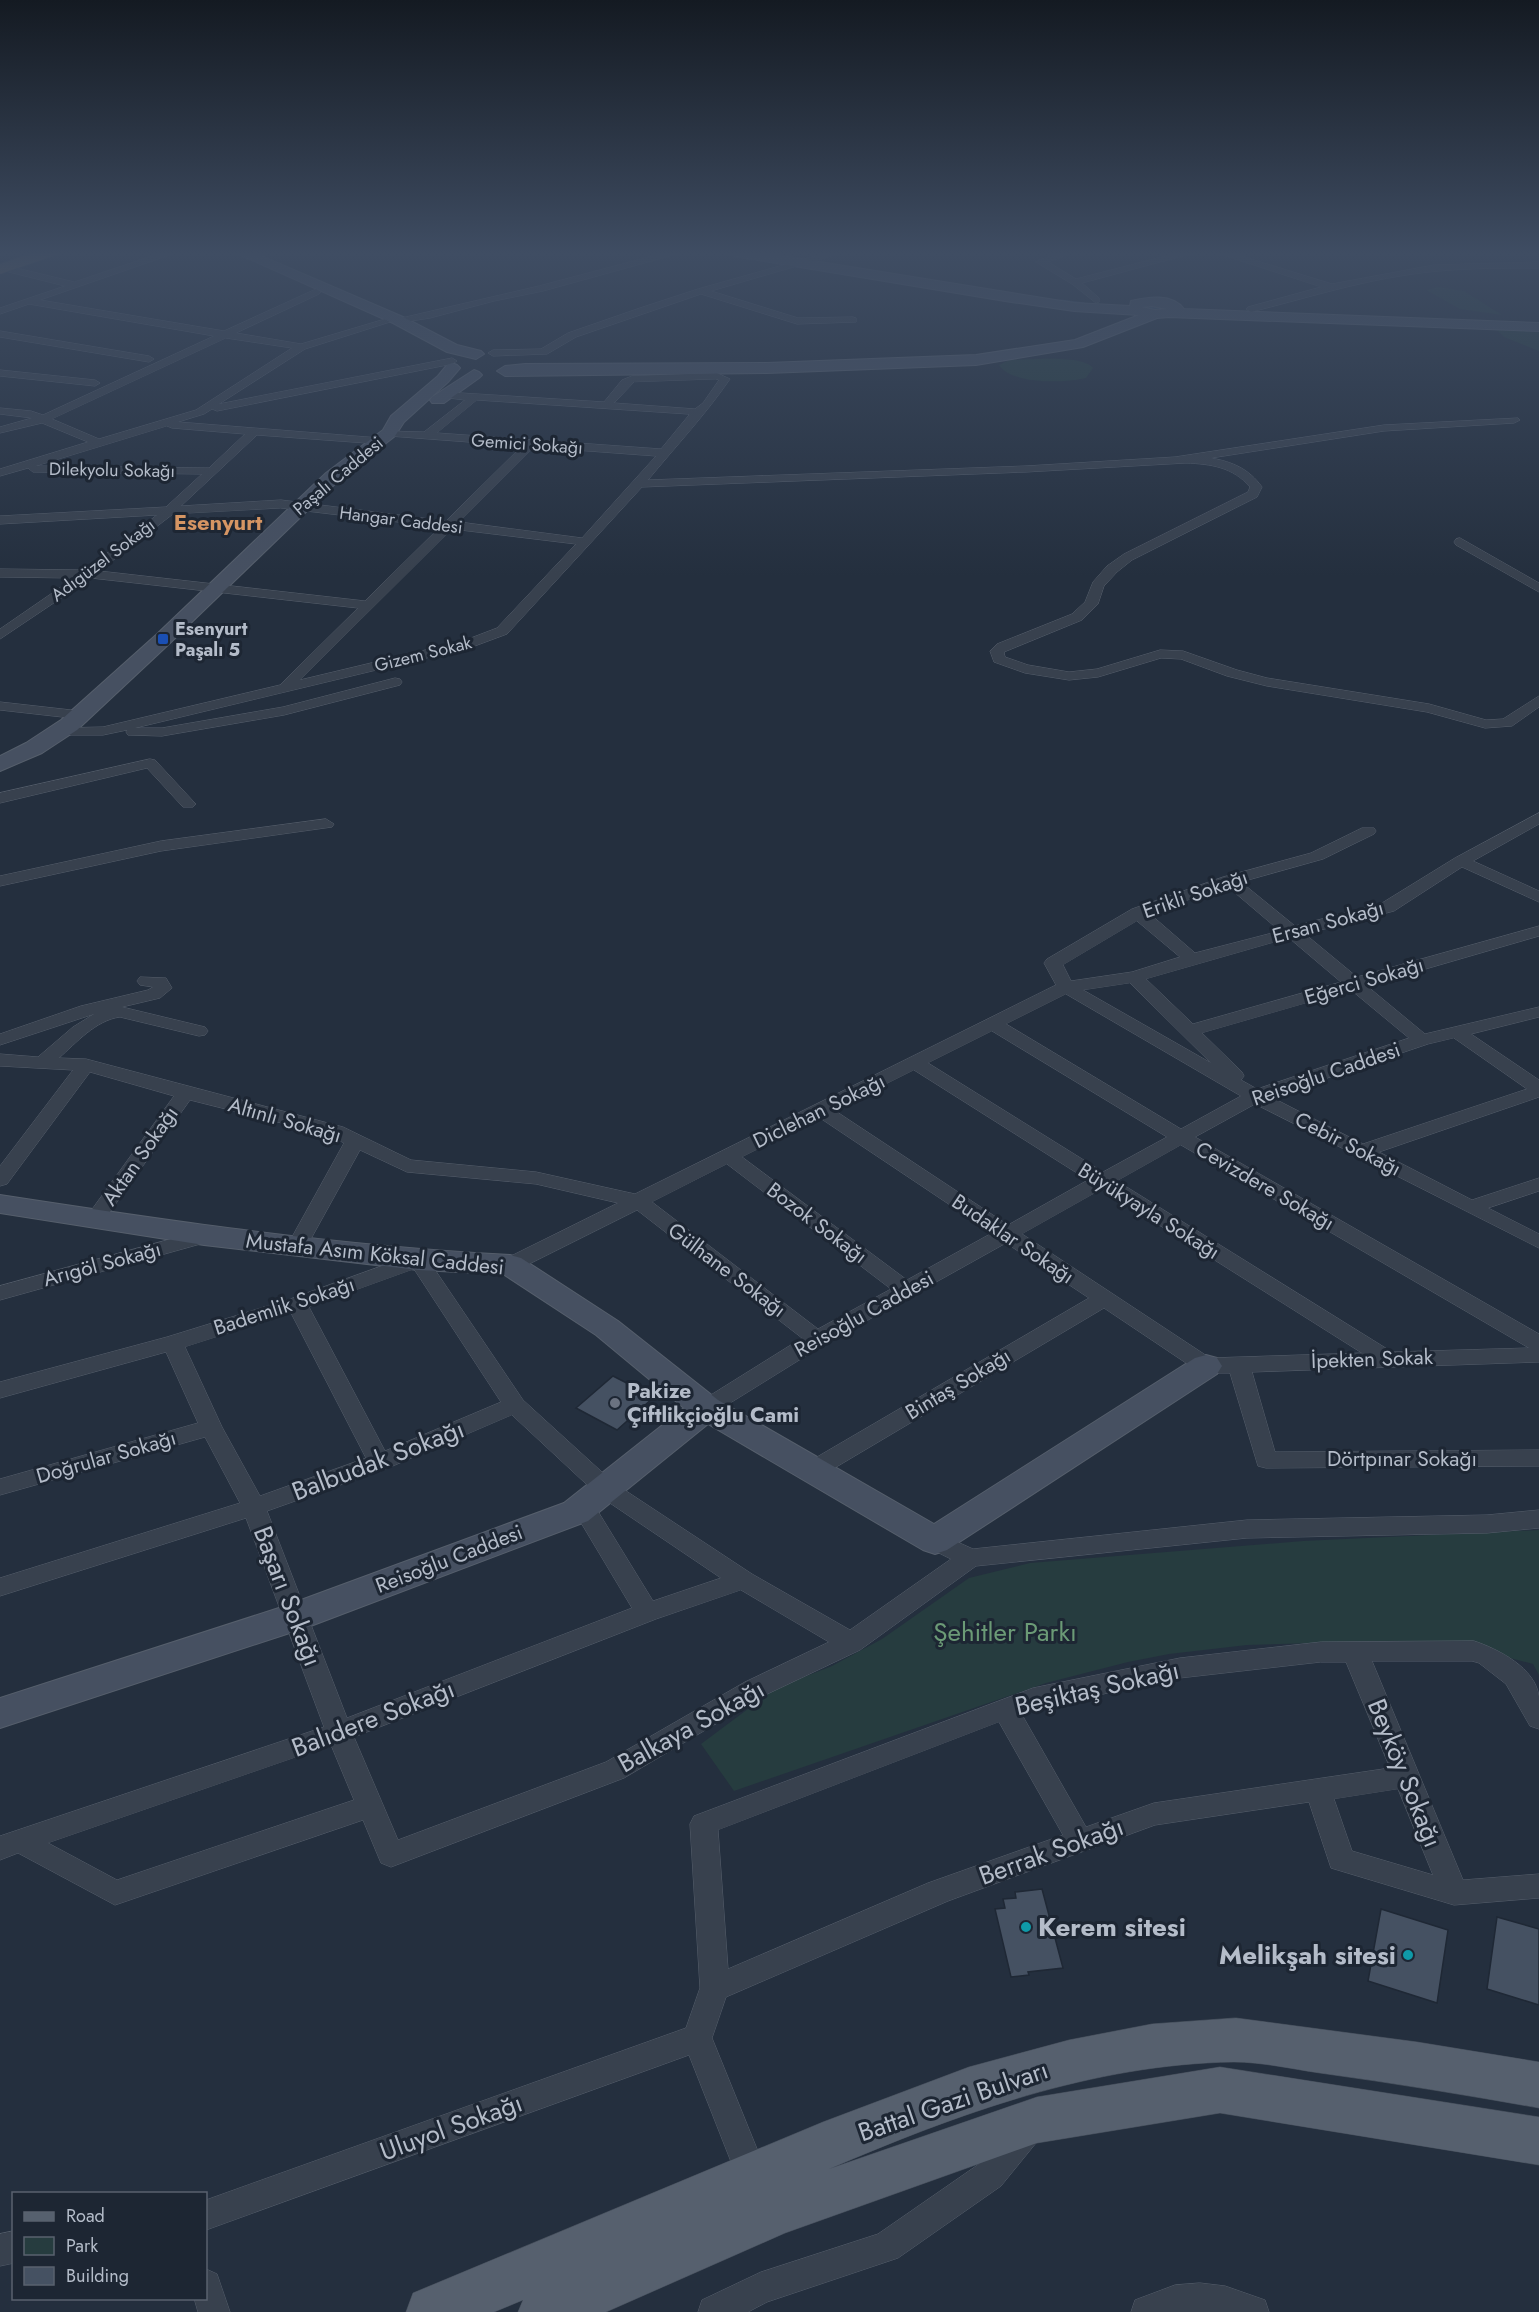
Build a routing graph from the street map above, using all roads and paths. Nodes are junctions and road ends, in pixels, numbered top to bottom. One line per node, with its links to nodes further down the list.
1 (147, 360): 14 (street)
2 (166, 360): 22 (street)
3 (281, 360): 19 (street)
4 (448, 360): 10 (street)
5 (464, 360): 10 (street)
6 (502, 360): 11 (street)
7 (539, 360): 9 (street)
8 (977, 360): 9 (street)
9 (546, 361): 11 (street); 15 (street)
10 (452, 365): 13 (street); 19 (street); 28 (street, Paşalı Caddesi)
11 (510, 366): 13 (street)
12 (0, 373): 14 (street)
13 (474, 375): 15 (street)
14 (95, 383): 20 (street)
15 (448, 393): 16 (street); 28 (street)
16 (476, 397): 17 (street); 27 (street)
17 (606, 406): 21 (street); 21 (street, Gizem Sokak)
18 (0, 411): 20 (street)
19 (200, 412): 24 (street)
20 (31, 414): 22 (street)
21 (696, 414): 32 (street, Gizem Sokak)
22 (43, 419): 25 (street); 29 (street)
23 (1514, 420): 31 (street)
24 (160, 424): 26 (street, Gemici Sokağı); 29 (street)
25 (0, 430)
26 (255, 431): 28 (street, Gemici Sokağı); 37 (street, Adıgüzel Sokağı)
27 (426, 436): 28 (street, Gemici Sokağı); 30 (street, Gemici Sokağı)
28 (385, 437): 40 (street, Paşalı Caddesi)
29 (99, 443): 36 (street)
30 (527, 448): 32 (street, Gemici Sokağı); 43 (street)
31 (1236, 450): 33 (street); 35 (street)
32 (661, 457): 39 (street, Gizem Sokak)
33 (1175, 460): 35 (street); 39 (street)
34 (0, 463): 36 (street)
35 (1230, 466): 54 (street)
36 (13, 469): 37 (street, Dilekyolu Sokağı); 38 (street)
37 (210, 471): 41 (street, Adıgüzel Sokağı)
38 (0, 473)
39 (639, 484): 44 (street, Gizem Sokak)
40 (300, 508): 41 (street, Hangar Caddesi); 43 (street, Hangar Caddesi); 48 (street, Paşalı Caddesi)
41 (169, 511): 42 (street, Hangar Caddesi); 47 (street, Adıgüzel Sokağı)
42 (0, 520)
43 (451, 526): 44 (street, Hangar Caddesi); 50 (street)
44 (586, 542): 53 (street, Gizem Sokak)
45 (1460, 543): 49 (street)
46 (0, 573): 47 (street)
47 (88, 574): 48 (street); 51 (street, Adıgüzel Sokağı)
48 (216, 587): 50 (street); 56 (street, Paşalı Caddesi)
49 (1539, 588)
50 (370, 605): 53 (street)
51 (0, 635)
52 (394, 682): 57 (street)
53 (284, 688): 57 (street, Gizem Sokak)
54 (1539, 700)
55 (0, 706): 56 (street)
56 (80, 715): 58 (street, Paşalı Caddesi)
57 (104, 731): 58 (street, Gizem Sokak)
58 (58, 732): 59 (street, Paşalı Caddesi)
59 (0, 764)
60 (0, 798): 61 (street)
61 (188, 804)
62 (1539, 818): 64 (street, Ersan Sokağı)
63 (326, 824): 69 (street)
64 (1519, 829): 66 (street); 67 (street, Ersan Sokağı)
65 (1368, 831): 68 (street, Erikli Sokağı)
66 (1539, 838)
67 (1461, 861): 70 (street); 73 (street, Ersan Sokağı)
68 (1229, 880): 71 (street, Erikli Sokağı); 73 (street)
69 (0, 881)
70 (1539, 897)
71 (1138, 913): 74 (street); 78 (street, Erikli Sokağı)
72 (1539, 931): 77 (street, Eğerci Sokağı)
73 (1291, 932): 74 (street, Ersan Sokağı); 77 (street)
74 (1192, 959): 75 (street, Ersan Sokağı)
75 (1134, 977): 78 (street, Diclehan Sokağı); 82 (street)
76 (146, 981): 84 (street)
77 (1354, 984): 82 (street, Eğerci Sokağı); 85 (street)
78 (1066, 987): 80 (street, Diclehan Sokağı); 92 (street, Cebir Sokağı)
79 (1539, 1012): 83 (street, Reisoğlu Caddesi)
80 (993, 1024): 88 (street, Diclehan Sokağı); 94 (street, Cevizdere Sokağı)
81 (199, 1031): 87 (street)
82 (1189, 1031): 92 (street)
83 (1457, 1032): 85 (street, Reisoğlu Caddesi); 90 (street)
84 (0, 1040)
85 (1422, 1040): 92 (street, Reisoğlu Caddesi)
86 (0, 1060): 87 (street, Altınlı Sokağı)
87 (43, 1062): 89 (street, Altınlı Sokağı)
88 (915, 1063): 93 (street, Diclehan Sokağı); 98 (street, Büyükyayla Sokağı)
89 (86, 1065): 91 (street, Altınlı Sokağı); 100 (street)
90 (1539, 1090): 96 (street)
91 (185, 1093): 95 (street, Altınlı Sokağı); 103 (street, Aktan Sokağı)
92 (1255, 1096): 94 (street, Reisoğlu Caddesi); 96 (street, Cebir Sokağı)
93 (821, 1110): 97 (street, Diclehan Sokağı); 104 (street, Budaklar Sokağı)
94 (1181, 1137): 98 (street, Reisoğlu Caddesi); 116 (street, Cevizdere Sokağı)
95 (355, 1140): 101 (street, Altınlı Sokağı); 107 (street)
96 (1362, 1151): 102 (street, Cebir Sokağı)
97 (729, 1156): 101 (street, Diclehan Sokağı); 110 (street, Bozok Sokağı)
98 (1102, 1182): 104 (street, Reisoğlu Caddesi); 118 (street, Büyükyayla Sokağı)
99 (1539, 1184): 102 (street)
100 (3, 1200): 103 (street, Mustafa Asım Köksal Caddesi)
101 (638, 1201): 109 (street, Diclehan Sokağı); 114 (street, Gülhane Sokağı)
102 (1471, 1207): 106 (street, Cebir Sokağı)
103 (95, 1219): 105 (street, Mustafa Asım Köksal Caddesi)
104 (1006, 1235): 110 (street, Reisoğlu Caddesi); 112 (street, Budaklar Sokağı)
105 (204, 1236): 107 (street, Mustafa Asım Köksal Caddesi); 111 (street, Arıgöl Sokağı)
106 (1539, 1242)
107 (297, 1246): 108 (street, Mustafa Asım Köksal Caddesi)
108 (418, 1260): 109 (street, Mustafa Asım Köksal Caddesi); 113 (street, Bademlik Sokağı); 122 (street)
109 (510, 1265): 123 (street, Mustafa Asım Köksal Caddesi)
110 (906, 1290): 114 (street, Reisoğlu Caddesi)
111 (0, 1293)
112 (1103, 1299): 120 (street, Budaklar Sokağı); 127 (street, Bintaş Sokağı)
113 (297, 1304): 115 (street, Bademlik Sokağı); 126 (street)
114 (817, 1339): 123 (street, Reisoğlu Caddesi)
115 (173, 1343): 121 (street, Bademlik Sokağı); 124 (street, Başarı Sokağı)
116 (1539, 1344)
117 (1539, 1354): 118 (street, İpekten Sokak)
118 (1385, 1358): 119 (street, İpekten Sokak)
119 (1239, 1365): 120 (street, İpekten Sokak); 125 (street, Dörtpınar Sokağı)
120 (1206, 1366): 132 (street)
121 (0, 1390)
122 (515, 1405): 126 (street, Balbudak Sokağı); 129 (street)
123 (706, 1408): 127 (street, Mustafa Asım Köksal Caddesi); 129 (street, Reisoğlu Caddesi)
124 (211, 1427): 128 (street, Doğrular Sokağı); 130 (street, Başarı Sokağı)
125 (1539, 1458)
126 (380, 1462): 130 (street, Balbudak Sokağı)
127 (813, 1470): 132 (street, Mustafa Asım Köksal Caddesi)
128 (0, 1487)
129 (594, 1497): 134 (street); 136 (street); 137 (street, Reisoğlu Caddesi)
130 (254, 1507): 135 (street, Balbudak Sokağı); 137 (street, Başarı Sokağı)
131 (1539, 1519): 133 (street)
132 (935, 1541): 133 (street)
133 (970, 1558): 138 (street, Balkaya Sokağı)
134 (743, 1580): 136 (street, Balıdere Sokağı); 138 (street)
135 (0, 1587)
136 (647, 1612): 143 (street, Balıdere Sokağı)
137 (295, 1617): 141 (street, Reisoğlu Caddesi); 143 (street, Başarı Sokağı)
138 (851, 1643): 149 (street, Balkaya Sokağı)
139 (1355, 1652): 140 (street, Beşiktaş Sokağı); 142 (street, Beşiktaş Sokağı); 144 (street, Beyköy Sokağı)
140 (1005, 1709): 147 (street); 152 (street, Beşiktaş Sokağı)
141 (0, 1713)
142 (1539, 1719)
143 (339, 1732): 146 (street, Başarı Sokağı); 148 (street, Balıdere Sokağı)
144 (1406, 1777): 145 (street, Berrak Sokağı); 151 (street, Beyköy Sokağı)
145 (1318, 1790): 147 (street, Berrak Sokağı); 151 (street)
146 (371, 1806): 148 (street); 149 (street, Başarı Sokağı)
147 (1080, 1840): 152 (street, Berrak Sokağı)
148 (10, 1844)
149 (391, 1855)
150 (1539, 1886): 151 (street)
151 (1454, 1893)
152 (714, 1988): 153 (street)
153 (697, 2038): 157 (street); 158 (street, Uluyol Sokağı)
154 (1539, 2085): 157 (main road, Battal Gazi Bulvarı)
155 (1037, 2120): 156 (main road, Battal Gazi Bulvarı); 162 (main road, Battal Gazi Bulvarı); 163 (street)
156 (1539, 2141)
157 (752, 2176): 161 (main road, Battal Gazi Bulvarı)
158 (207, 2215)
159 (207, 2288): 160 (street)
160 (214, 2312)
161 (432, 2312)
162 (544, 2312)
163 (714, 2312)
164 (1147, 2312): 165 (street)
165 (1253, 2312)

